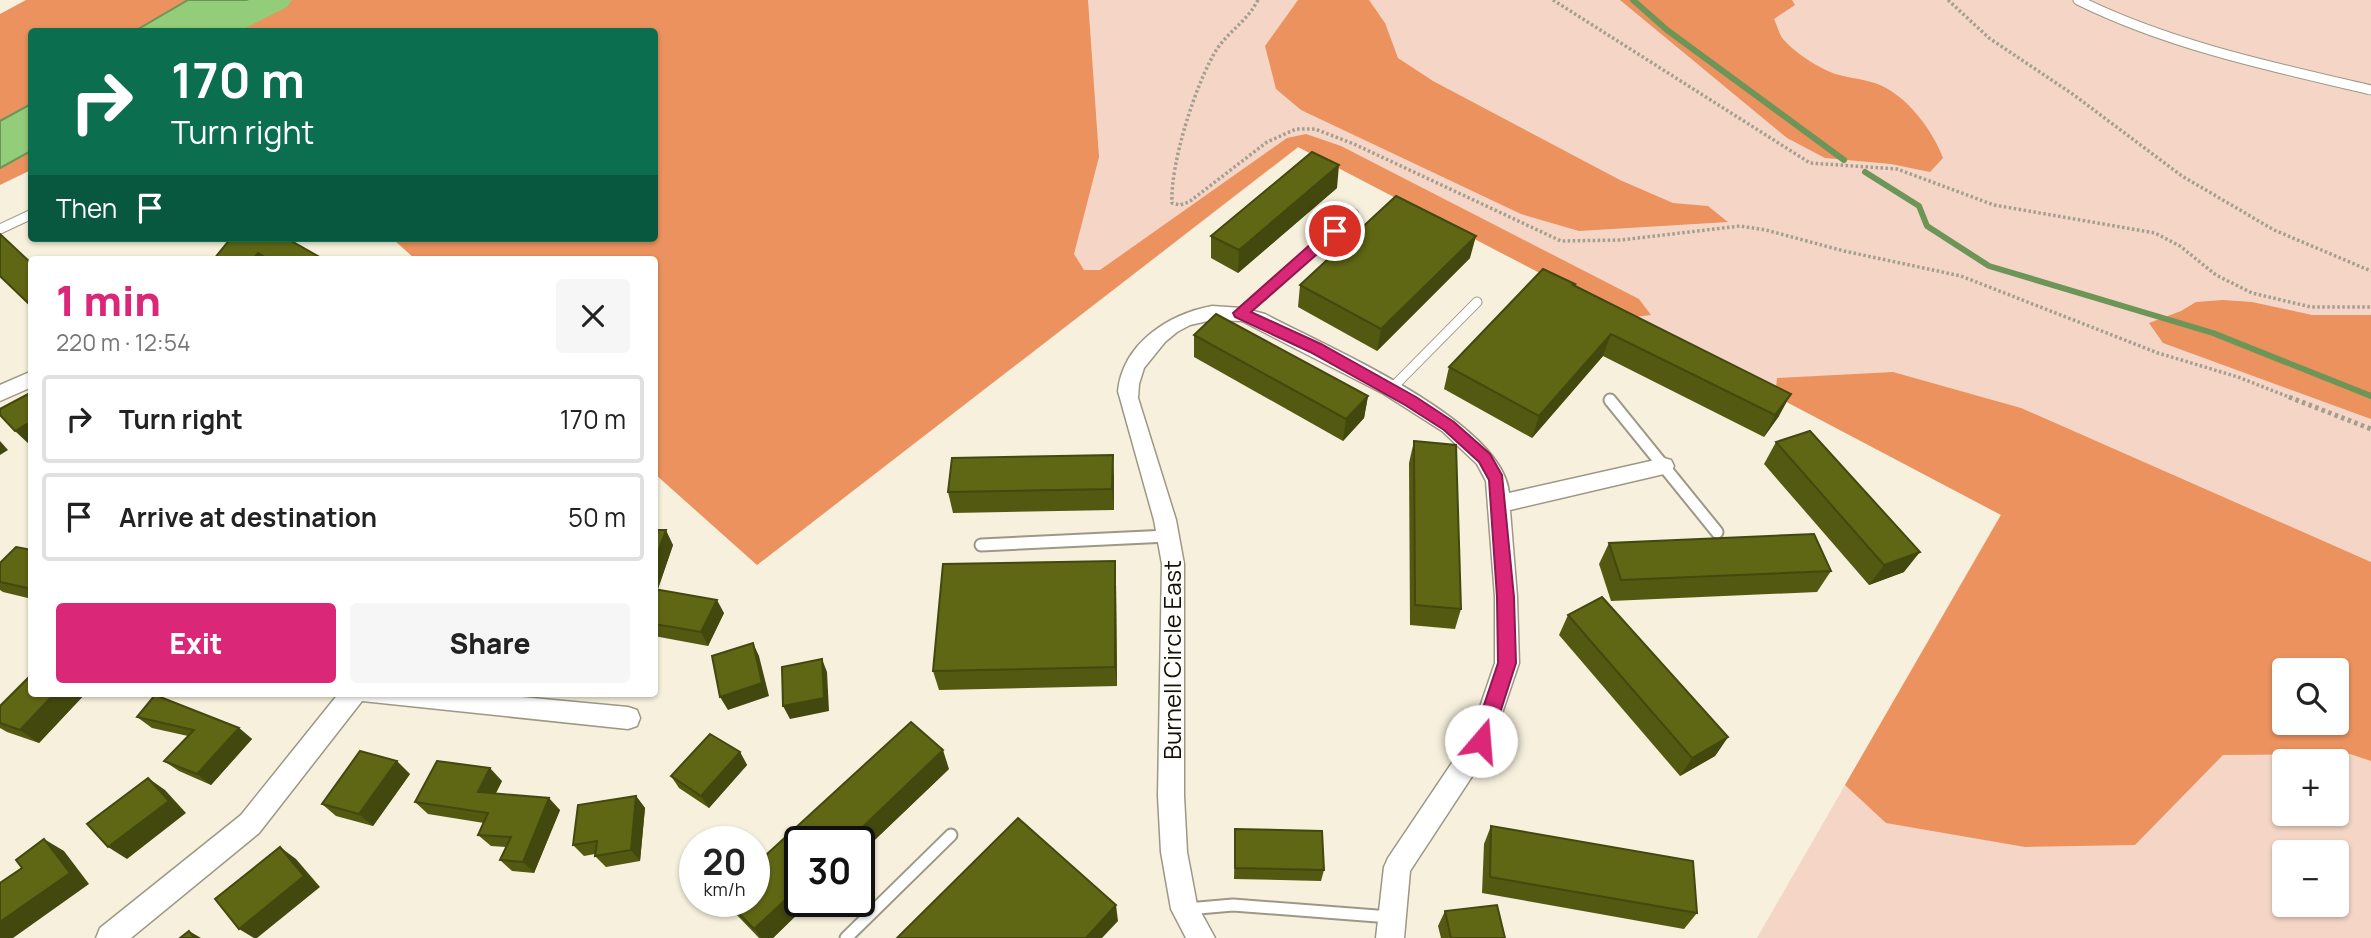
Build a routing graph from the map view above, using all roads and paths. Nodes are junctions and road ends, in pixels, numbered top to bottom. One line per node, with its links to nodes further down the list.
1 (1258, 0): 17 (path)
2 (1552, 0): 11 (path)
3 (1948, 0): 9 (path)
4 (2078, 0): 5 (lane)
5 (2371, 90)
6 (1354, 214): 12 (lane)
7 (28, 216): 8 (lane)
8 (0, 229)
9 (2371, 271)
10 (1477, 302): 14 (lane)
11 (2371, 307)
12 (1231, 313): 14 (street); 21 (street, Burnell Circle East)
13 (28, 380): 15 (street)
14 (1391, 388): 19 (street)
15 (0, 394)
16 (1610, 400): 18 (lane)
17 (2371, 429)
18 (1664, 466): 19 (street); 20 (lane)
19 (1499, 504): 28 (street)
20 (1717, 532)
21 (1168, 536): 22 (lane); 27 (street, Burnell Circle East)
22 (981, 545)
23 (351, 697): 29 (street)
24 (410, 697): 25 (street)
25 (628, 718)
26 (951, 835): 30 (lane)
27 (1184, 909): 28 (lane); 31 (street, Burnell Circle East)
28 (1391, 927)
29 (110, 938)
30 (846, 938)
31 (1201, 938)

